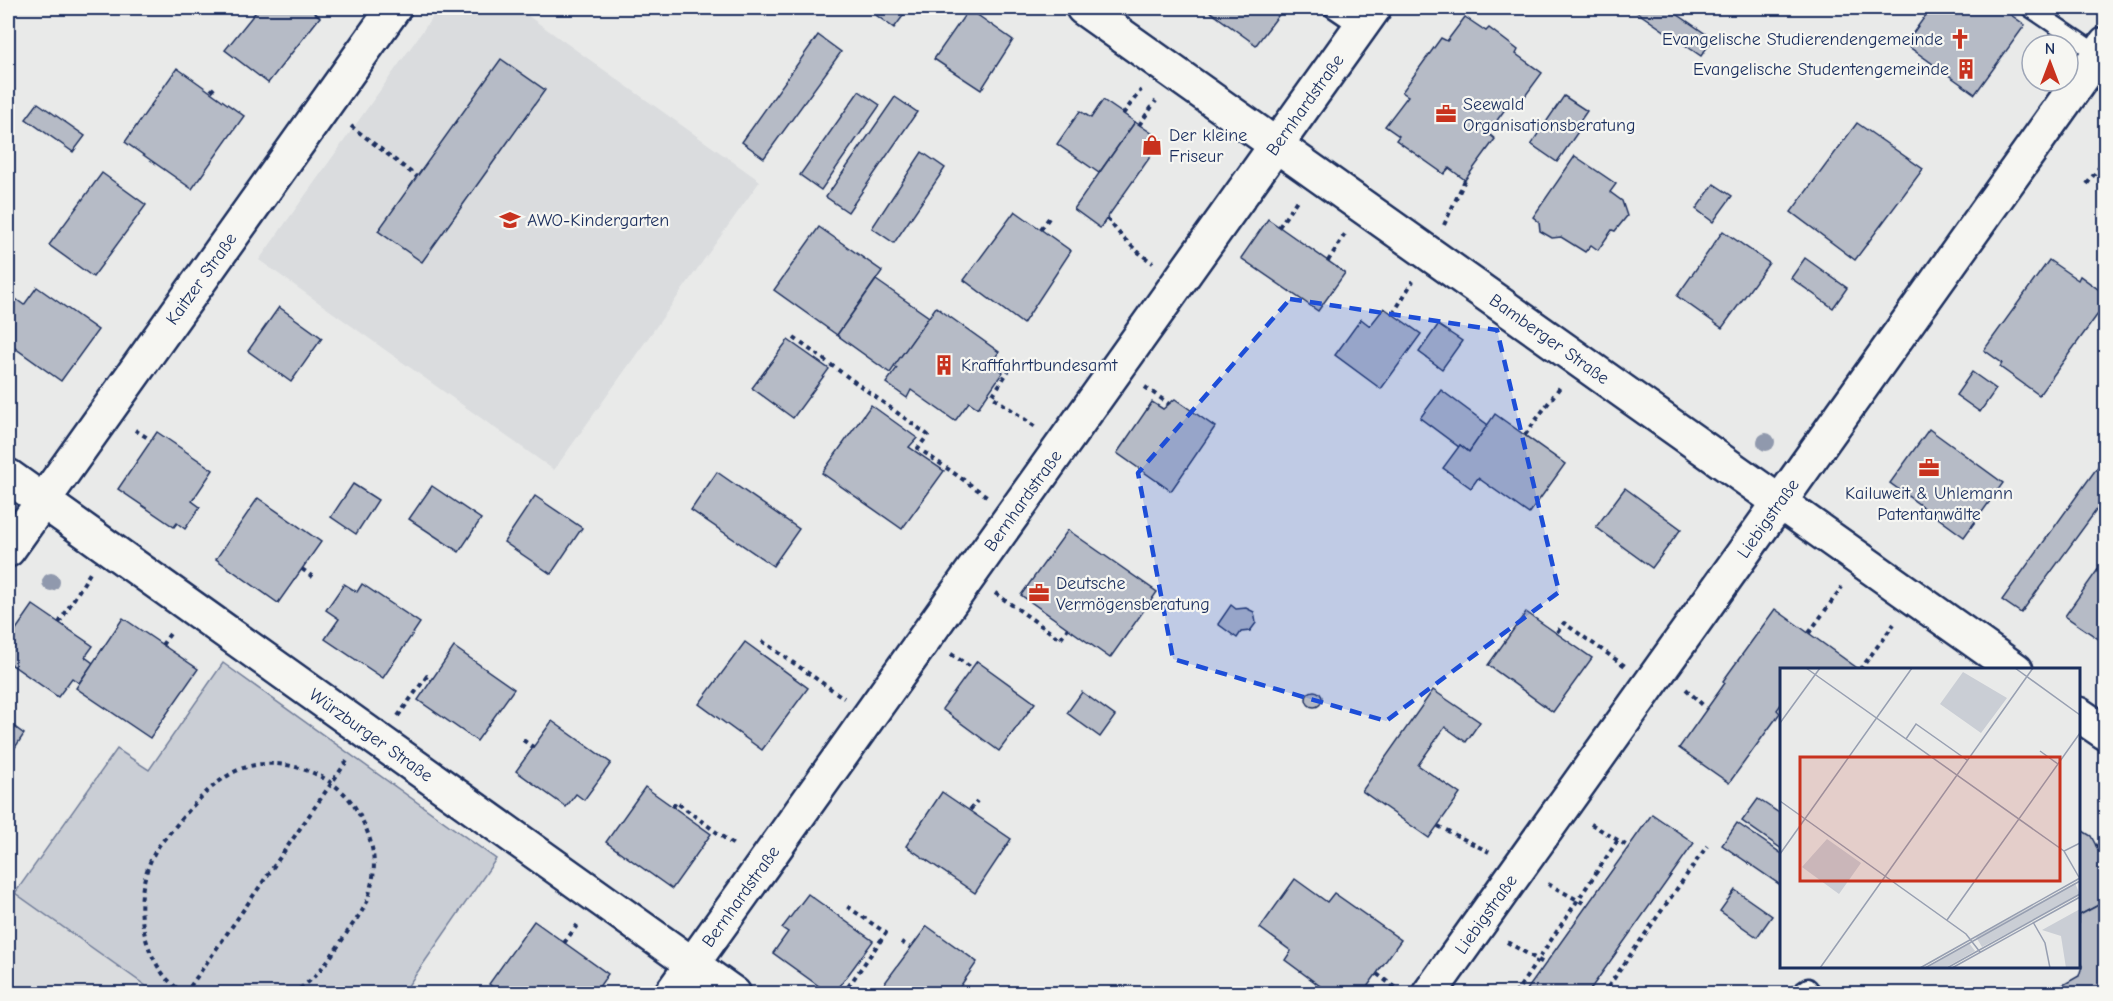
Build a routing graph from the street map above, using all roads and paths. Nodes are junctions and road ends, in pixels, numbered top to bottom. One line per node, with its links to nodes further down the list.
1 (394, 8): 9 (street, Kaitzer Straße)
2 (1083, 8): 10 (street, Bamberger Straße)
3 (1332, 8): 5 (lane)
4 (2030, 8): 6 (lane)
5 (1367, 17): 10 (street, Bernhardstraße)
6 (2102, 49): 27 (street, Liebigstraße)
7 (217, 85): 8 (path)
8 (211, 91)
9 (325, 105): 12 (path); 26 (street, Kaitzer Straße)
10 (1276, 145): 18 (street, Bamberger Straße); 19 (street, Bernhardstraße)
11 (2106, 158): 14 (path)
12 (417, 177)
13 (1465, 180): 18 (path)
14 (2088, 184)
15 (1049, 218): 17 (path)
16 (1107, 218): 19 (path)
17 (1041, 229)
18 (1431, 254): 21 (street, Bamberger Straße)
19 (1179, 281): 24 (street, Bernhardstraße)
20 (794, 338): 28 (path)
21 (1580, 359): 23 (path); 27 (street, Bamberger Straße)
22 (999, 368): 24 (path)
23 (1525, 435)
24 (1062, 446): 28 (street, Bernhardstraße)
25 (8, 476): 26 (street, Würzburger Straße)
26 (42, 501): 31 (street, Würzburger Straße); 32 (street, Kaitzer Straße)
27 (1779, 501): 33 (street, Bamberger Straße); 81 (street, Liebigstraße)
28 (1013, 514): 35 (street, Bernhardstraße)
29 (2099, 532): 30 (path)
30 (2106, 536)
31 (107, 547): 38 (path); 52 (street, Würzburger Straße)
32 (8, 550)
33 (1862, 560): 37 (street, Bamberger Straße); 41 (path)
34 (302, 568): 36 (path)
35 (969, 576): 39 (path); 48 (street, Bernhardstraße)
36 (314, 578)
37 (1914, 597): 44 (path); 45 (street, Bamberger Straße)
38 (59, 623)
39 (1068, 628)
40 (1557, 632): 43 (path)
41 (1809, 633)
42 (762, 641): 48 (path)
43 (1610, 655)
44 (1861, 668)
45 (2015, 668)
46 (432, 679): 52 (path)
47 (2080, 715): 49 (street)
48 (869, 716): 63 (street, Bernhardstraße)
49 (2106, 733)
50 (523, 740): 51 (path)
51 (533, 747)
52 (365, 748): 53 (path); 72 (street, Würzburger Straße)
53 (332, 782): 75 (path); 75 (path); 76 (path)
54 (977, 801): 56 (path)
55 (673, 807): 63 (path)
56 (970, 810)
57 (1592, 824): 59 (path)
58 (2106, 839): 62 (path)
59 (1618, 840): 61 (path); 65 (path)
60 (1707, 846): 83 (path)
61 (1629, 847)
62 (2096, 847)
63 (763, 866): 72 (street, Bernhardstraße)
64 (1548, 884): 65 (path)
65 (1577, 900): 67 (path); 71 (path)
66 (845, 905): 79 (path)
67 (1587, 905)
68 (901, 942): 70 (path)
69 (1508, 943): 71 (path)
70 (911, 948)
71 (1539, 960): 73 (path); 82 (path)
72 (692, 964): 77 (street, Bernhardstraße); 78 (street, Würzburger Straße)
73 (1545, 964)
74 (1377, 974): 80 (path)
75 (184, 993)
76 (291, 993)
77 (671, 993)
78 (734, 993)
79 (843, 993)
80 (1404, 993)
81 (1429, 993)
82 (1515, 993)
83 (1603, 993)
84 (1798, 993): 85 (lane)
85 (1814, 993)

